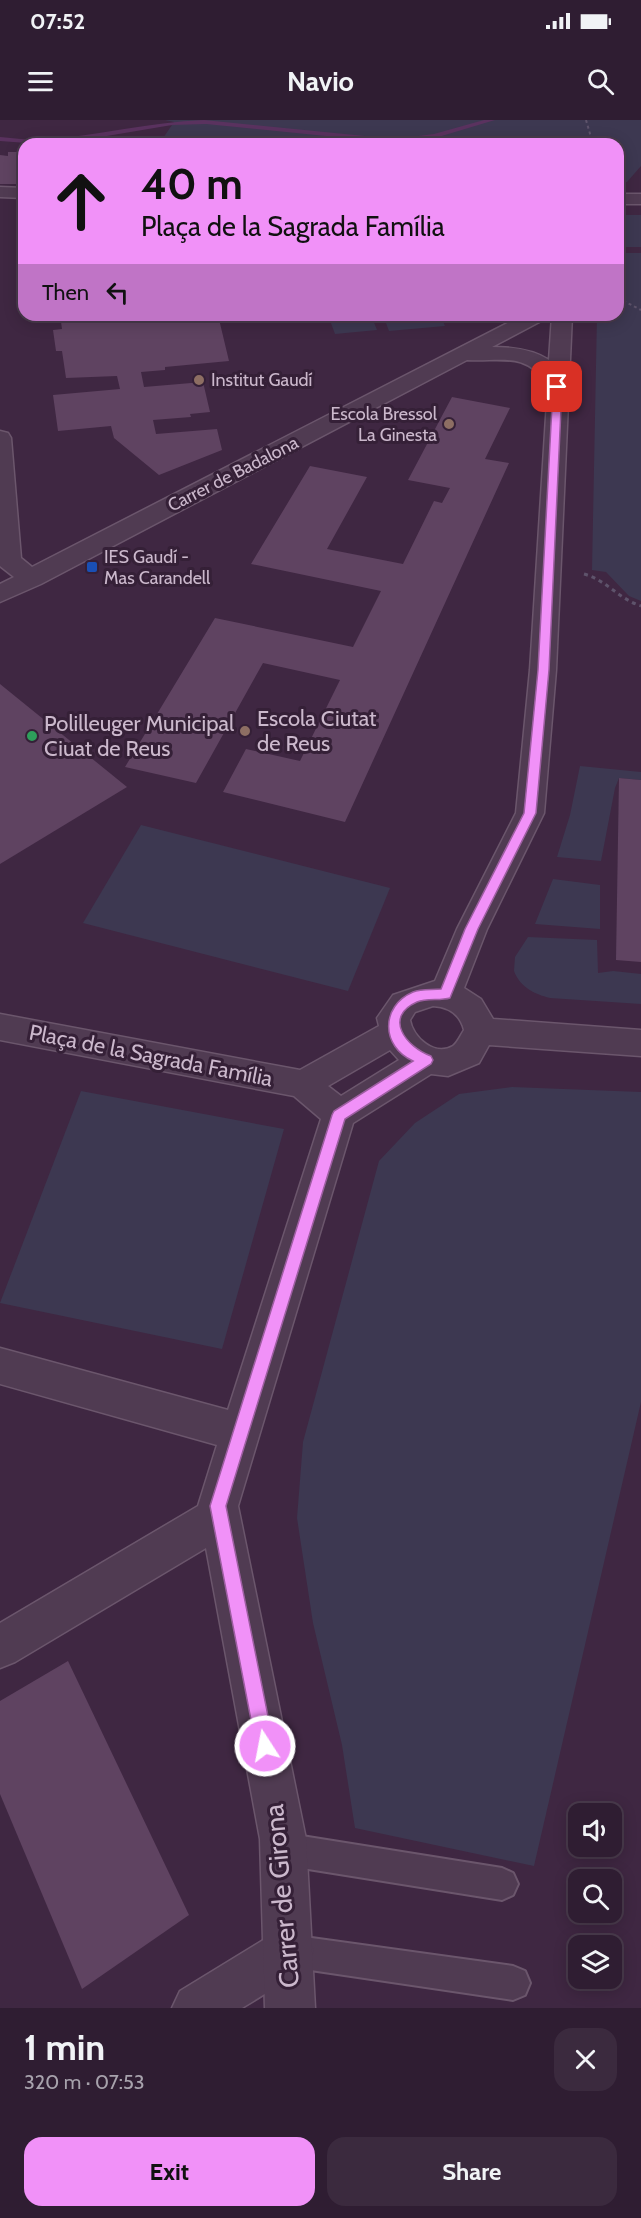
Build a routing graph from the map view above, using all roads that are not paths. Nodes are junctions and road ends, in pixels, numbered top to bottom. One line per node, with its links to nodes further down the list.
1 (0, 192): 2 (street)
2 (18, 192)
3 (624, 199): 4 (street)
4 (641, 199)
5 (527, 321): 7 (street, Carrer de Badalona)
6 (561, 325): 7 (street, Carrer de Badalona); 8 (street, Carrer de Badalona); 9 (street)
7 (506, 332): 8 (street, Carrer de Badalona)
8 (466, 354): 9 (street, Carrer de Badalona); 11 (street, Carrer de Badalona)
9 (557, 383): 13 (street)
10 (0, 438): 11 (street)
11 (32, 579): 12 (street, Carrer de Badalona)
12 (0, 594)
13 (446, 994): 15 (street); 16 (street)
14 (0, 1027): 19 (street, Plaça de la Sagrada Família)
15 (480, 1031): 17 (street); 18 (street)
16 (394, 1032): 18 (street); 19 (street, Plaça de la Sagrada Família)
17 (641, 1043)
18 (426, 1060): 20 (street)
19 (303, 1084): 20 (street, Plaça de la Sagrada Família)
20 (339, 1115): 22 (street)
21 (0, 1366): 22 (street)
22 (240, 1432): 23 (street, Carrer de Girona)
23 (220, 1516): 24 (street); 25 (street, Carrer de Girona)
24 (0, 1647)
25 (283, 1849): 26 (lane); 27 (street, Carrer de Girona)
26 (502, 1884)
27 (290, 1951): 28 (lane); 29 (street); 30 (street, Carrer de Girona)
28 (513, 1983)
29 (197, 2008)
30 (290, 2008)

